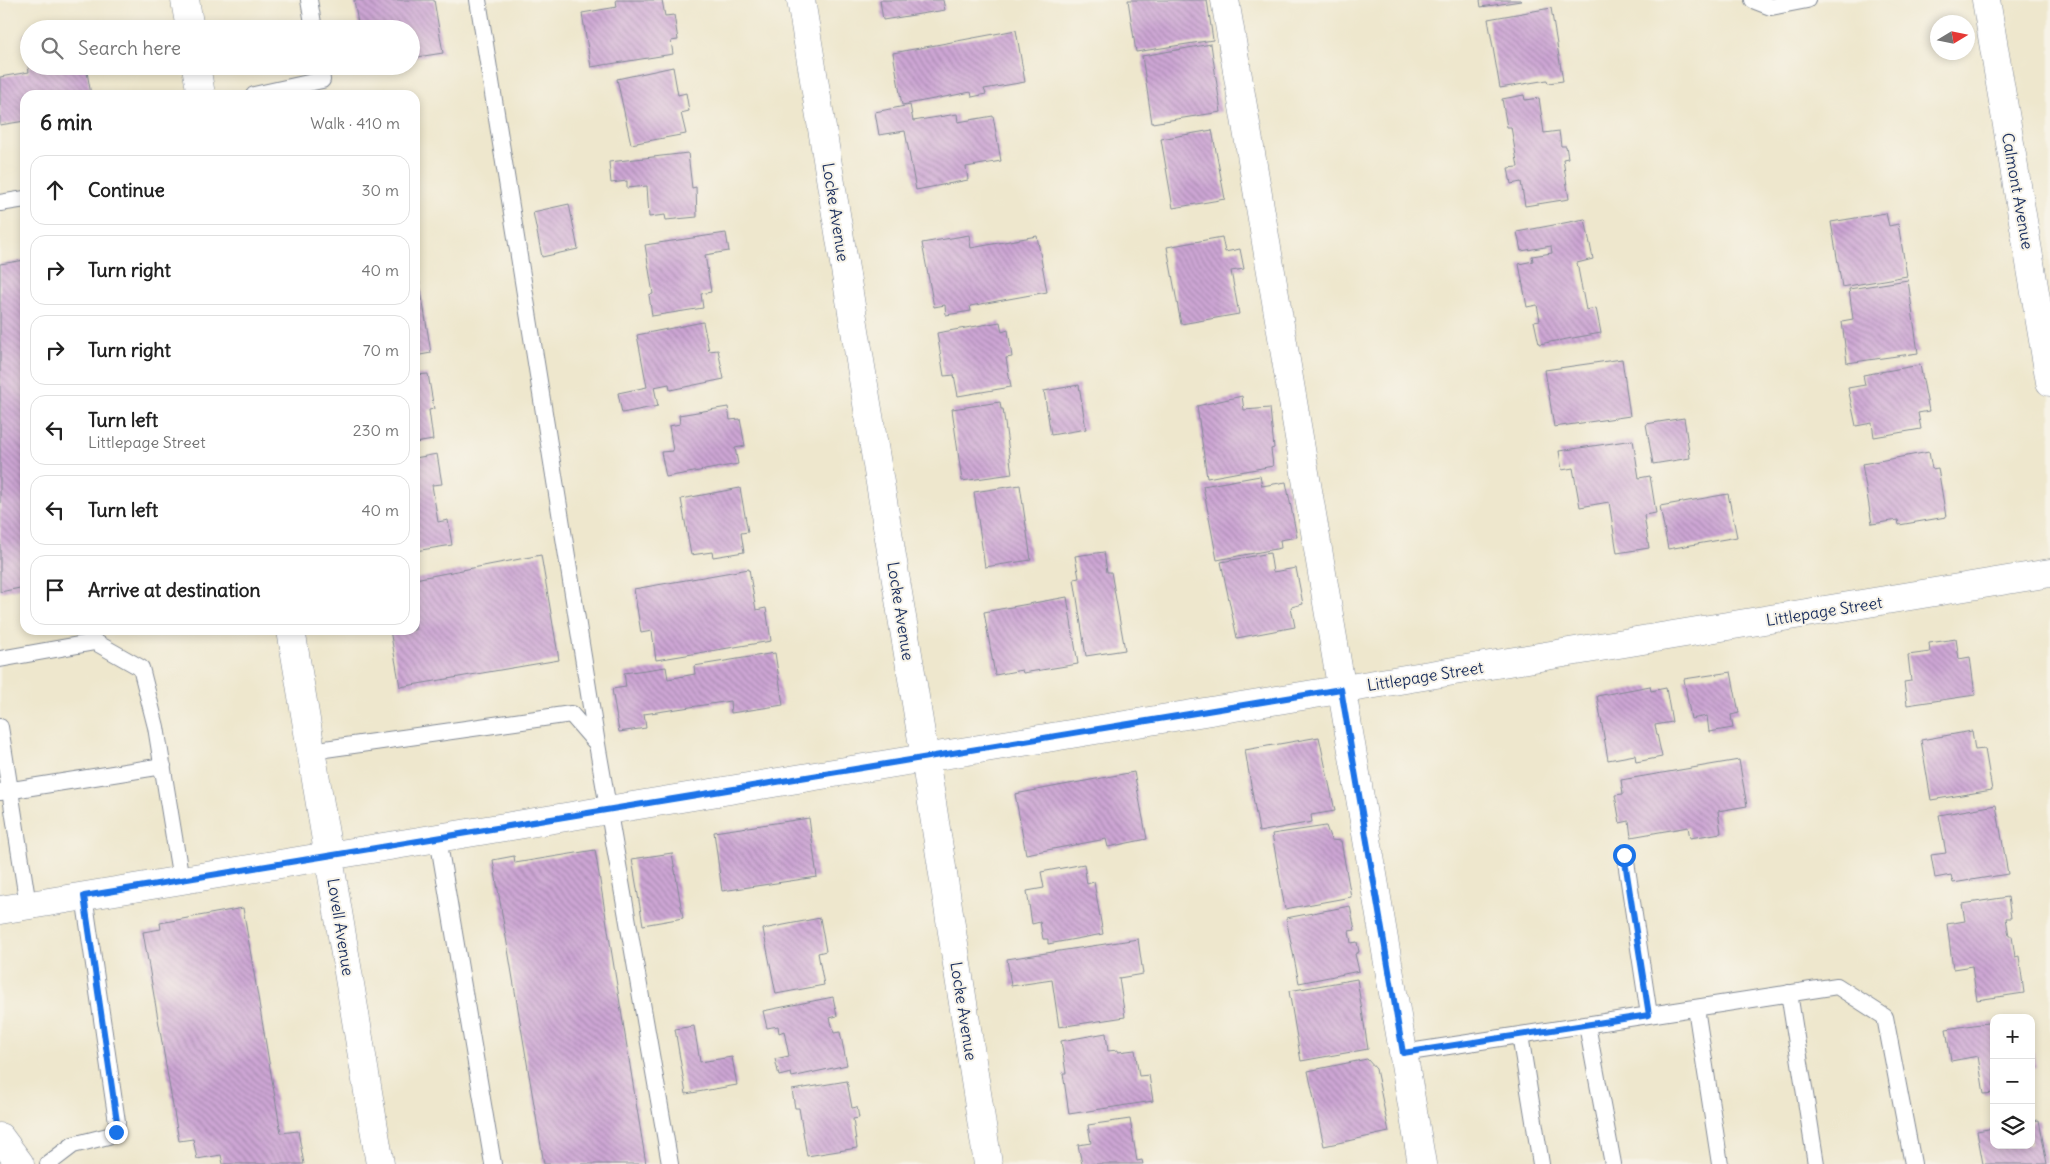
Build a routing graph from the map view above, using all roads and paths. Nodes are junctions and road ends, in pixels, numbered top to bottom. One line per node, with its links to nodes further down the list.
1 (185, 0): 9 (street)
2 (309, 0): 10 (lane)
3 (478, 0): 23 (lane)
4 (801, 0): 25 (street, Locke Avenue)
5 (1225, 0): 21 (street)
6 (1753, 0): 7 (lane)
7 (1807, 0)
8 (1986, 0): 17 (street, Calmont Avenue)
9 (188, 20)
10 (312, 20)
11 (198, 75): 13 (street)
12 (321, 75): 14 (lane)
13 (200, 90)
14 (277, 90)
15 (20, 200): 16 (lane)
16 (0, 203)
17 (2050, 382)
18 (2050, 574): 21 (street, Littlepage Street)
19 (292, 635): 24 (street, Lovell Avenue)
20 (0, 659): 26 (lane)
21 (1341, 689): 25 (street, Littlepage Street); 41 (street)
22 (0, 728): 27 (lane)
23 (597, 744): 24 (lane); 28 (lane)
24 (311, 751): 31 (street, Lovell Avenue)
25 (925, 758): 28 (street, Littlepage Street); 48 (street, Locke Avenue)
26 (163, 766): 27 (lane); 32 (lane)
27 (5, 791): 34 (lane)
28 (609, 810): 29 (street, Littlepage Street); 47 (lane)
29 (438, 838): 31 (street, Littlepage Street); 46 (lane)
30 (1624, 855): 38 (lane)
31 (329, 856): 32 (street, Littlepage Street); 45 (street, Lovell Avenue)
32 (182, 880): 33 (street, Littlepage Street)
33 (84, 896): 34 (street, Littlepage Street); 44 (lane)
34 (28, 905): 35 (street, Littlepage Street)
35 (0, 910)
36 (1789, 993): 37 (lane); 53 (lane); 54 (lane)
37 (1696, 1008): 38 (lane); 52 (lane)
38 (1649, 1015): 39 (lane)
39 (1587, 1025): 40 (lane); 51 (lane)
40 (1520, 1035): 41 (lane); 50 (lane)
41 (1403, 1053): 49 (street)
42 (0, 1137): 43 (street)
43 (20, 1164)
44 (48, 1164)
45 (380, 1164)
46 (493, 1164)
47 (670, 1164)
48 (988, 1164)
49 (1422, 1164)
50 (1541, 1164)
51 (1613, 1164)
52 (1720, 1164)
53 (1816, 1164)
54 (1913, 1164)

